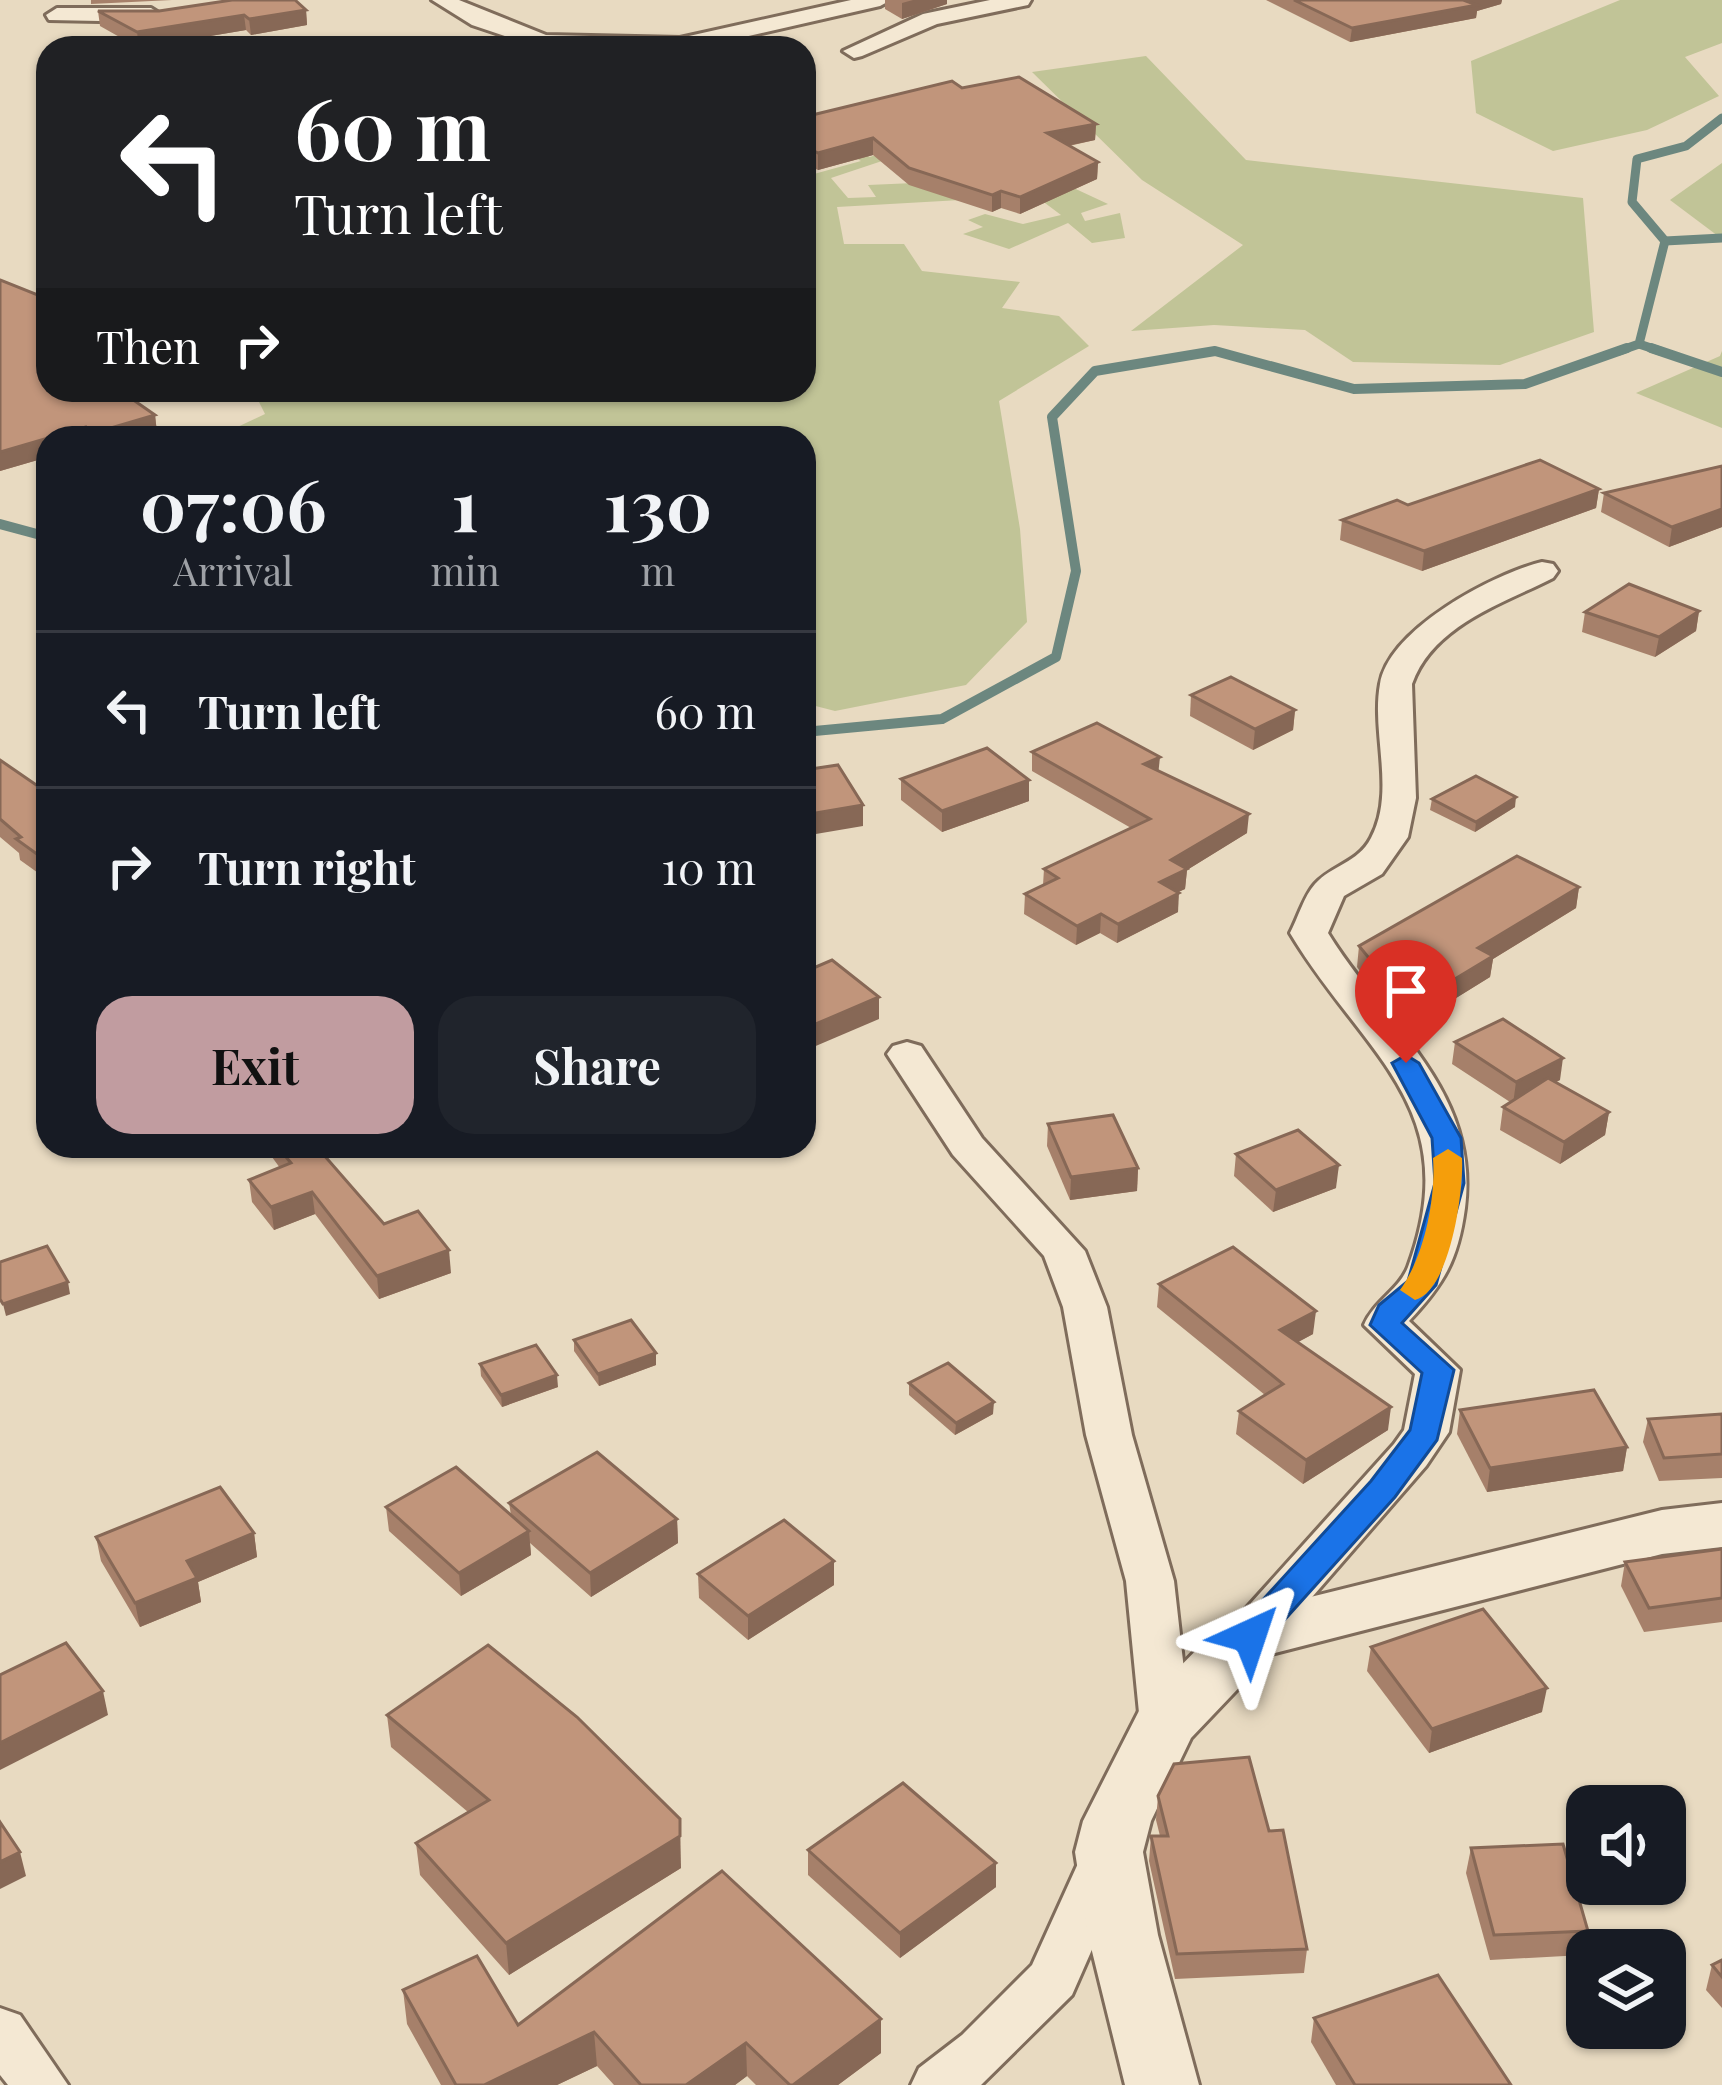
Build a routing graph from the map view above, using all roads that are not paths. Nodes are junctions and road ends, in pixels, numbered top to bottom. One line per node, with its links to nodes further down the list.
1 (443, 0): 6 (street)
2 (880, 0): 7 (street)
3 (1020, 0): 8 (street)
4 (184, 12): 5 (street)
5 (57, 14)
6 (527, 36)
7 (716, 36)
8 (854, 51)
9 (1543, 571): 12 (street)
10 (907, 1054): 13 (street)
11 (1722, 1525): 12 (street)
12 (1250, 1636): 13 (street)
13 (1165, 1723): 14 (street)
14 (1109, 1852): 17 (street); 18 (street)
15 (0, 2031): 16 (street)
16 (40, 2085)
17 (939, 2085)
18 (1162, 2085)

